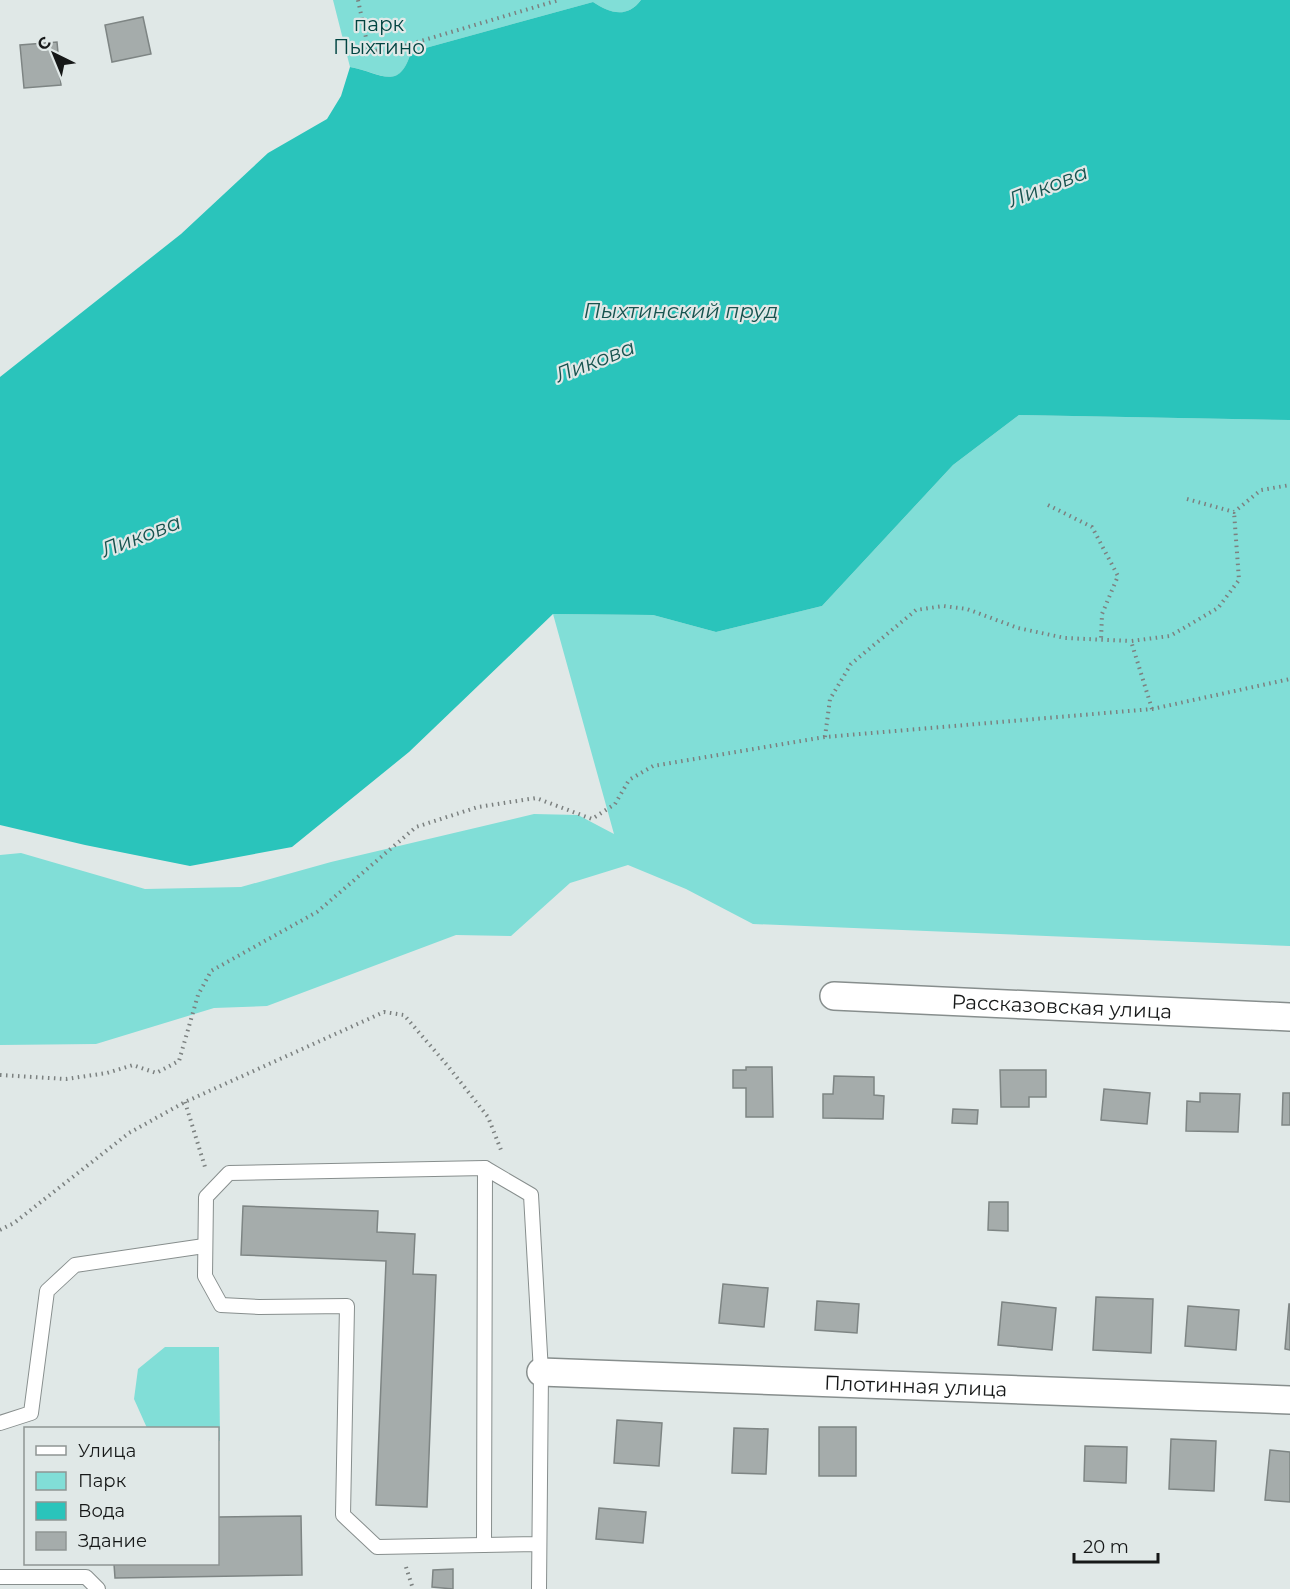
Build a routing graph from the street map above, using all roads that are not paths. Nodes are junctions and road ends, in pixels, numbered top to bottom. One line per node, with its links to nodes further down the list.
1 (834, 996): 2 (street, Рассказовская улица)
2 (1290, 1017)
3 (485, 1168): 4 (lane); 5 (lane); 9 (lane)
4 (204, 1246): 7 (lane); 9 (lane)
5 (541, 1372): 6 (street, Плотинная улица); 8 (lane)
6 (1290, 1400)
7 (0, 1423)
8 (539, 1544): 9 (lane); 12 (lane)
9 (484, 1545)
10 (0, 1577): 11 (lane)
11 (98, 1589)
12 (539, 1589)

